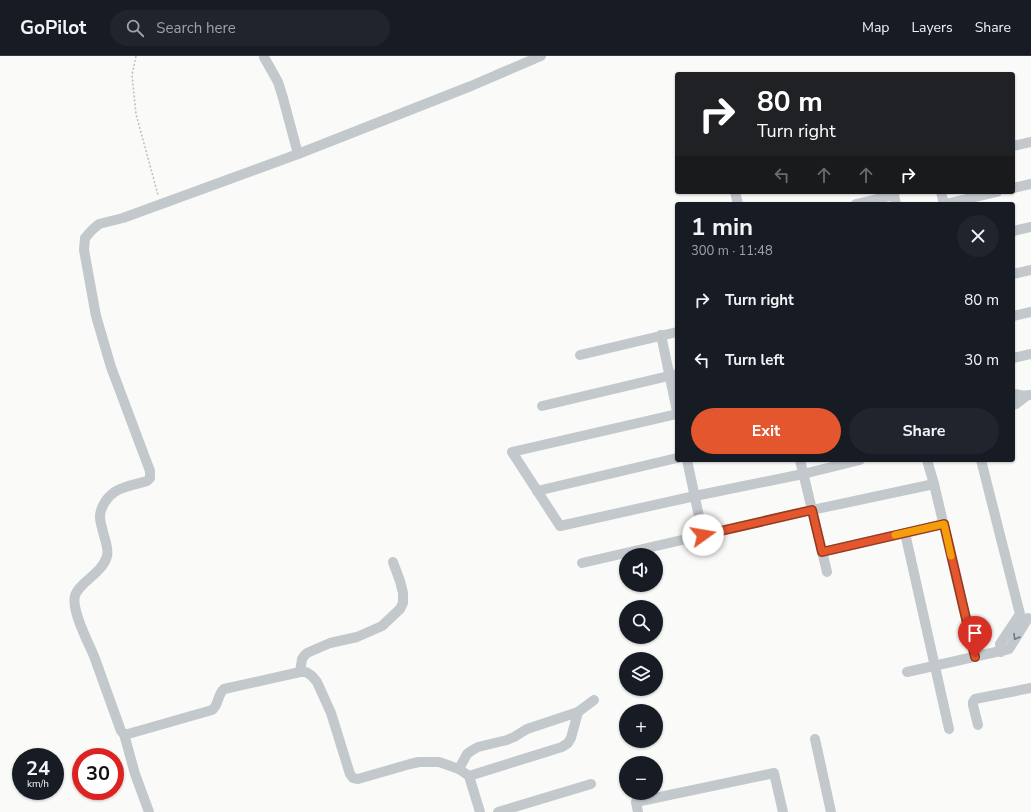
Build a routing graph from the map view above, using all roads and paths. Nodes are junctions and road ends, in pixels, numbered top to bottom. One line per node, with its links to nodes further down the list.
1 (136, 56): 14 (path)
2 (263, 56): 6 (street)
3 (541, 56): 6 (street)
4 (1031, 142): 5 (street)
5 (1015, 146)
6 (298, 154): 14 (street)
7 (1031, 184): 8 (street)
8 (1015, 188)
9 (886, 194): 11 (street); 12 (street)
10 (988, 194): 13 (street)
11 (862, 202)
12 (896, 202)
13 (953, 202)
14 (160, 205): 61 (street)
15 (1031, 227): 16 (street)
16 (1015, 231)
17 (1031, 270): 18 (street)
18 (1015, 274)
19 (1031, 312): 20 (street)
20 (1015, 316)
21 (675, 332): 22 (street)
22 (661, 335): 23 (street); 26 (street)
23 (580, 355)
24 (1031, 355): 25 (street)
25 (1015, 358)
26 (673, 375): 27 (street); 31 (street)
27 (675, 394)
28 (1015, 394): 29 (street)
29 (1028, 396): 30 (street)
30 (1015, 404)
31 (542, 406)
32 (675, 412): 41 (street)
33 (675, 458): 41 (street)
34 (687, 462): 42 (street)
35 (800, 462): 39 (street)
36 (852, 462): 39 (street)
37 (928, 462): 40 (street)
38 (982, 462): 51 (street)
39 (803, 474): 42 (street); 43 (street)
40 (934, 484): 43 (street); 44 (street)
41 (537, 491): 42 (street)
42 (695, 496): 46 (street)
43 (812, 510): 46 (street); 47 (street)
44 (944, 524): 45 (street); 52 (street)
45 (905, 533): 47 (street); 53 (street)
46 (703, 535): 49 (street)
47 (822, 552): 50 (street)
48 (393, 562): 54 (street)
49 (582, 563)
50 (827, 572)
51 (1026, 616): 52 (street)
52 (975, 657): 53 (street)
53 (935, 666): 55 (street); 60 (street)
54 (300, 672): 61 (street); 63 (street)
55 (907, 672)
56 (1031, 688): 59 (street)
57 (594, 700): 58 (street)
58 (578, 712): 63 (street); 64 (street)
59 (978, 725)
60 (949, 729)
61 (124, 734): 66 (street)
62 (815, 739): 71 (street)
63 (459, 769): 64 (street)
64 (469, 776): 67 (street)
65 (591, 784): 68 (street)
66 (149, 812)
67 (480, 812)
68 (498, 812)
69 (638, 812): 70 (street)
70 (783, 812)
71 (831, 812)

